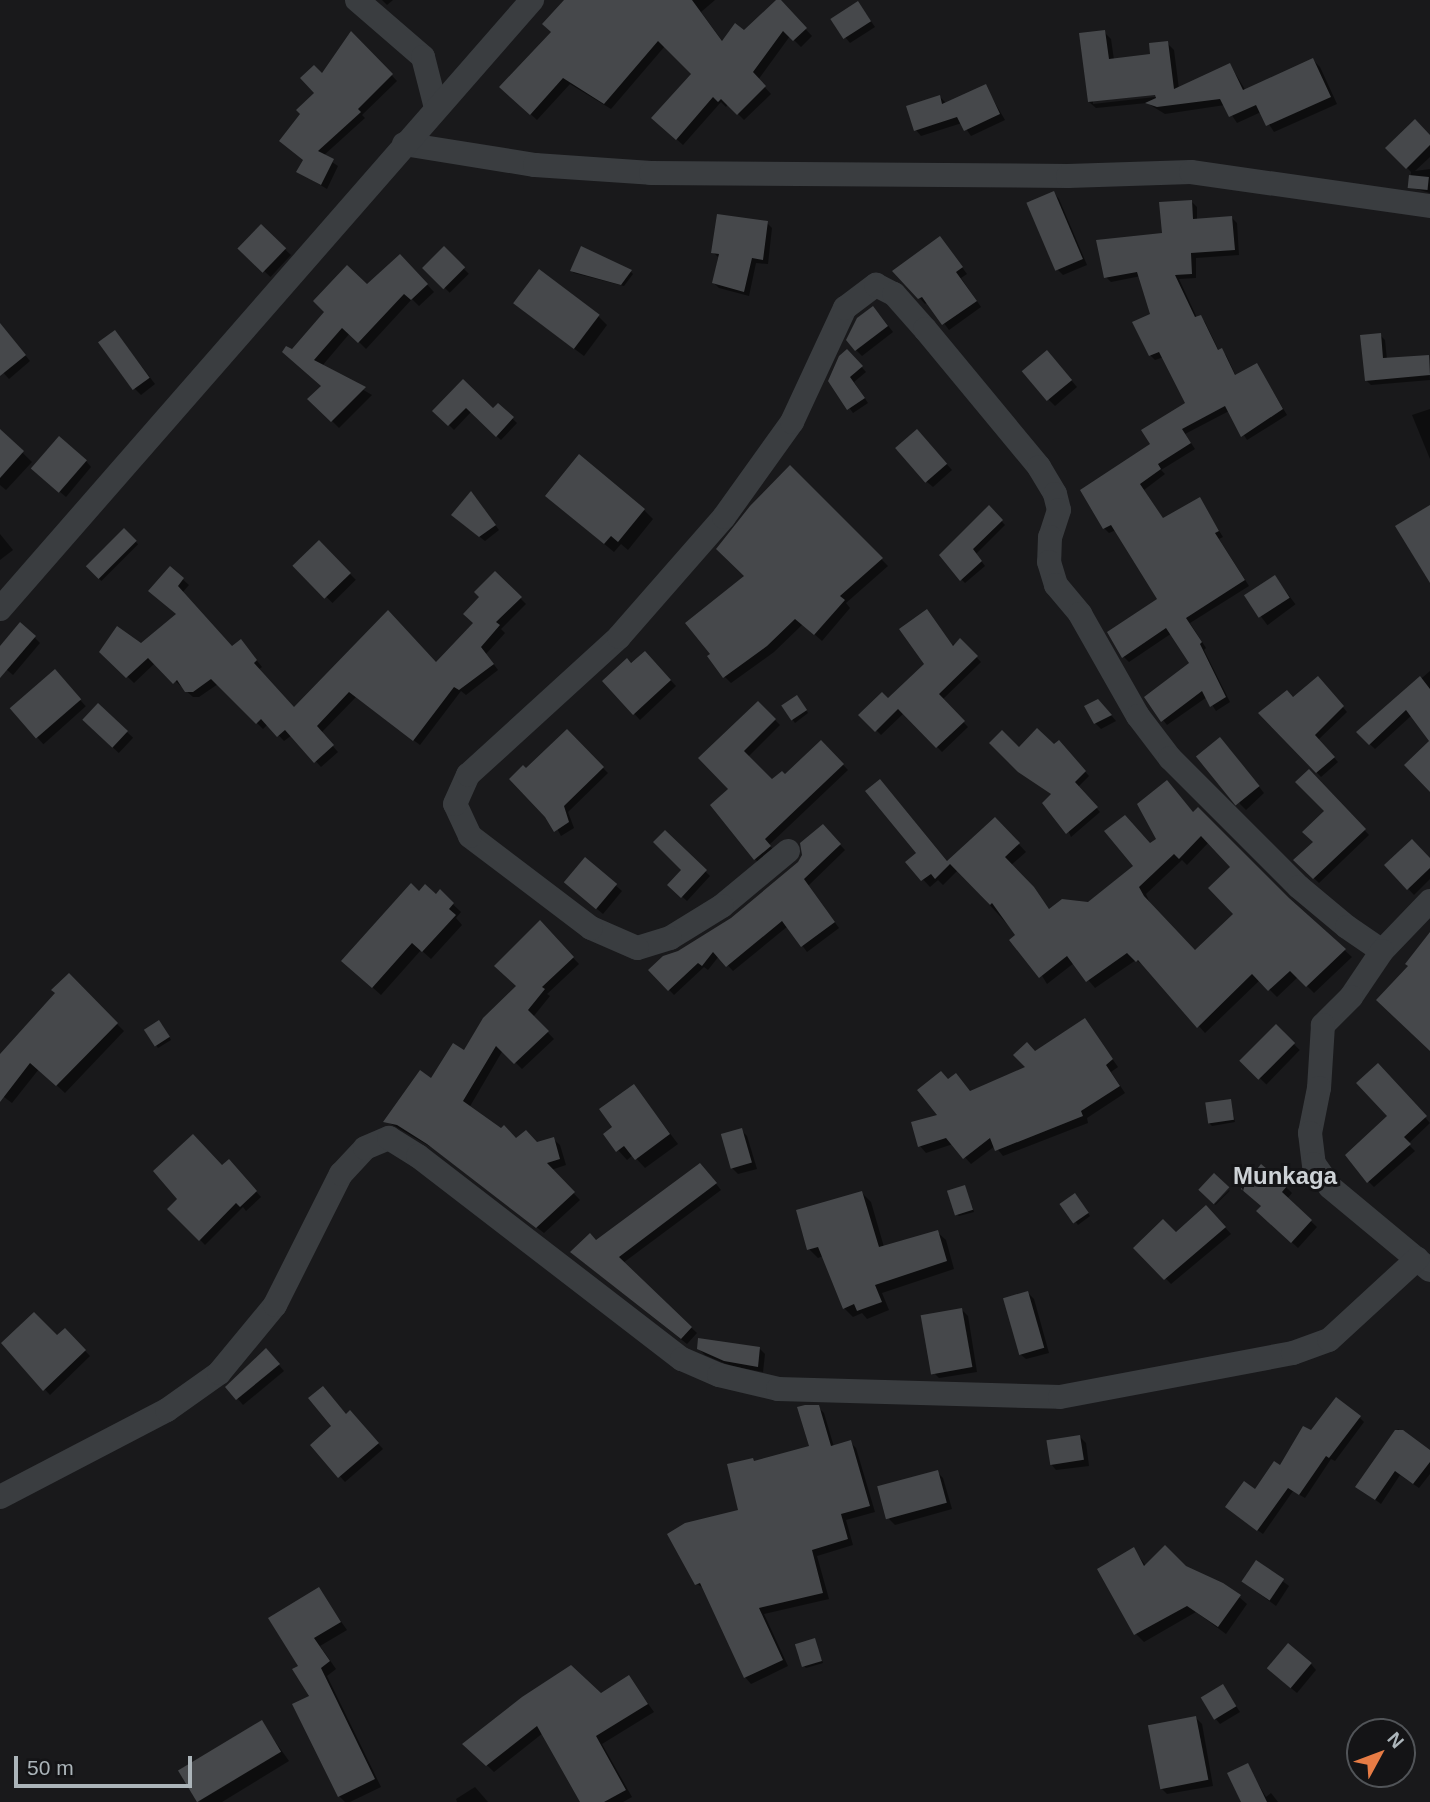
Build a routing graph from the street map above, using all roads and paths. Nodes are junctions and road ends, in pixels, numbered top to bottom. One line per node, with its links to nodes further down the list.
1 (357, 0): 3 (street)
2 (532, 0): 3 (street)
3 (436, 108): 4 (street)
4 (404, 144): 5 (street); 6 (street)
5 (1430, 206)
6 (0, 609)
7 (788, 851): 9 (street)
8 (1430, 901): 9 (street)
9 (1382, 951): 10 (street)
10 (1423, 1264): 11 (street)
11 (0, 1497)

